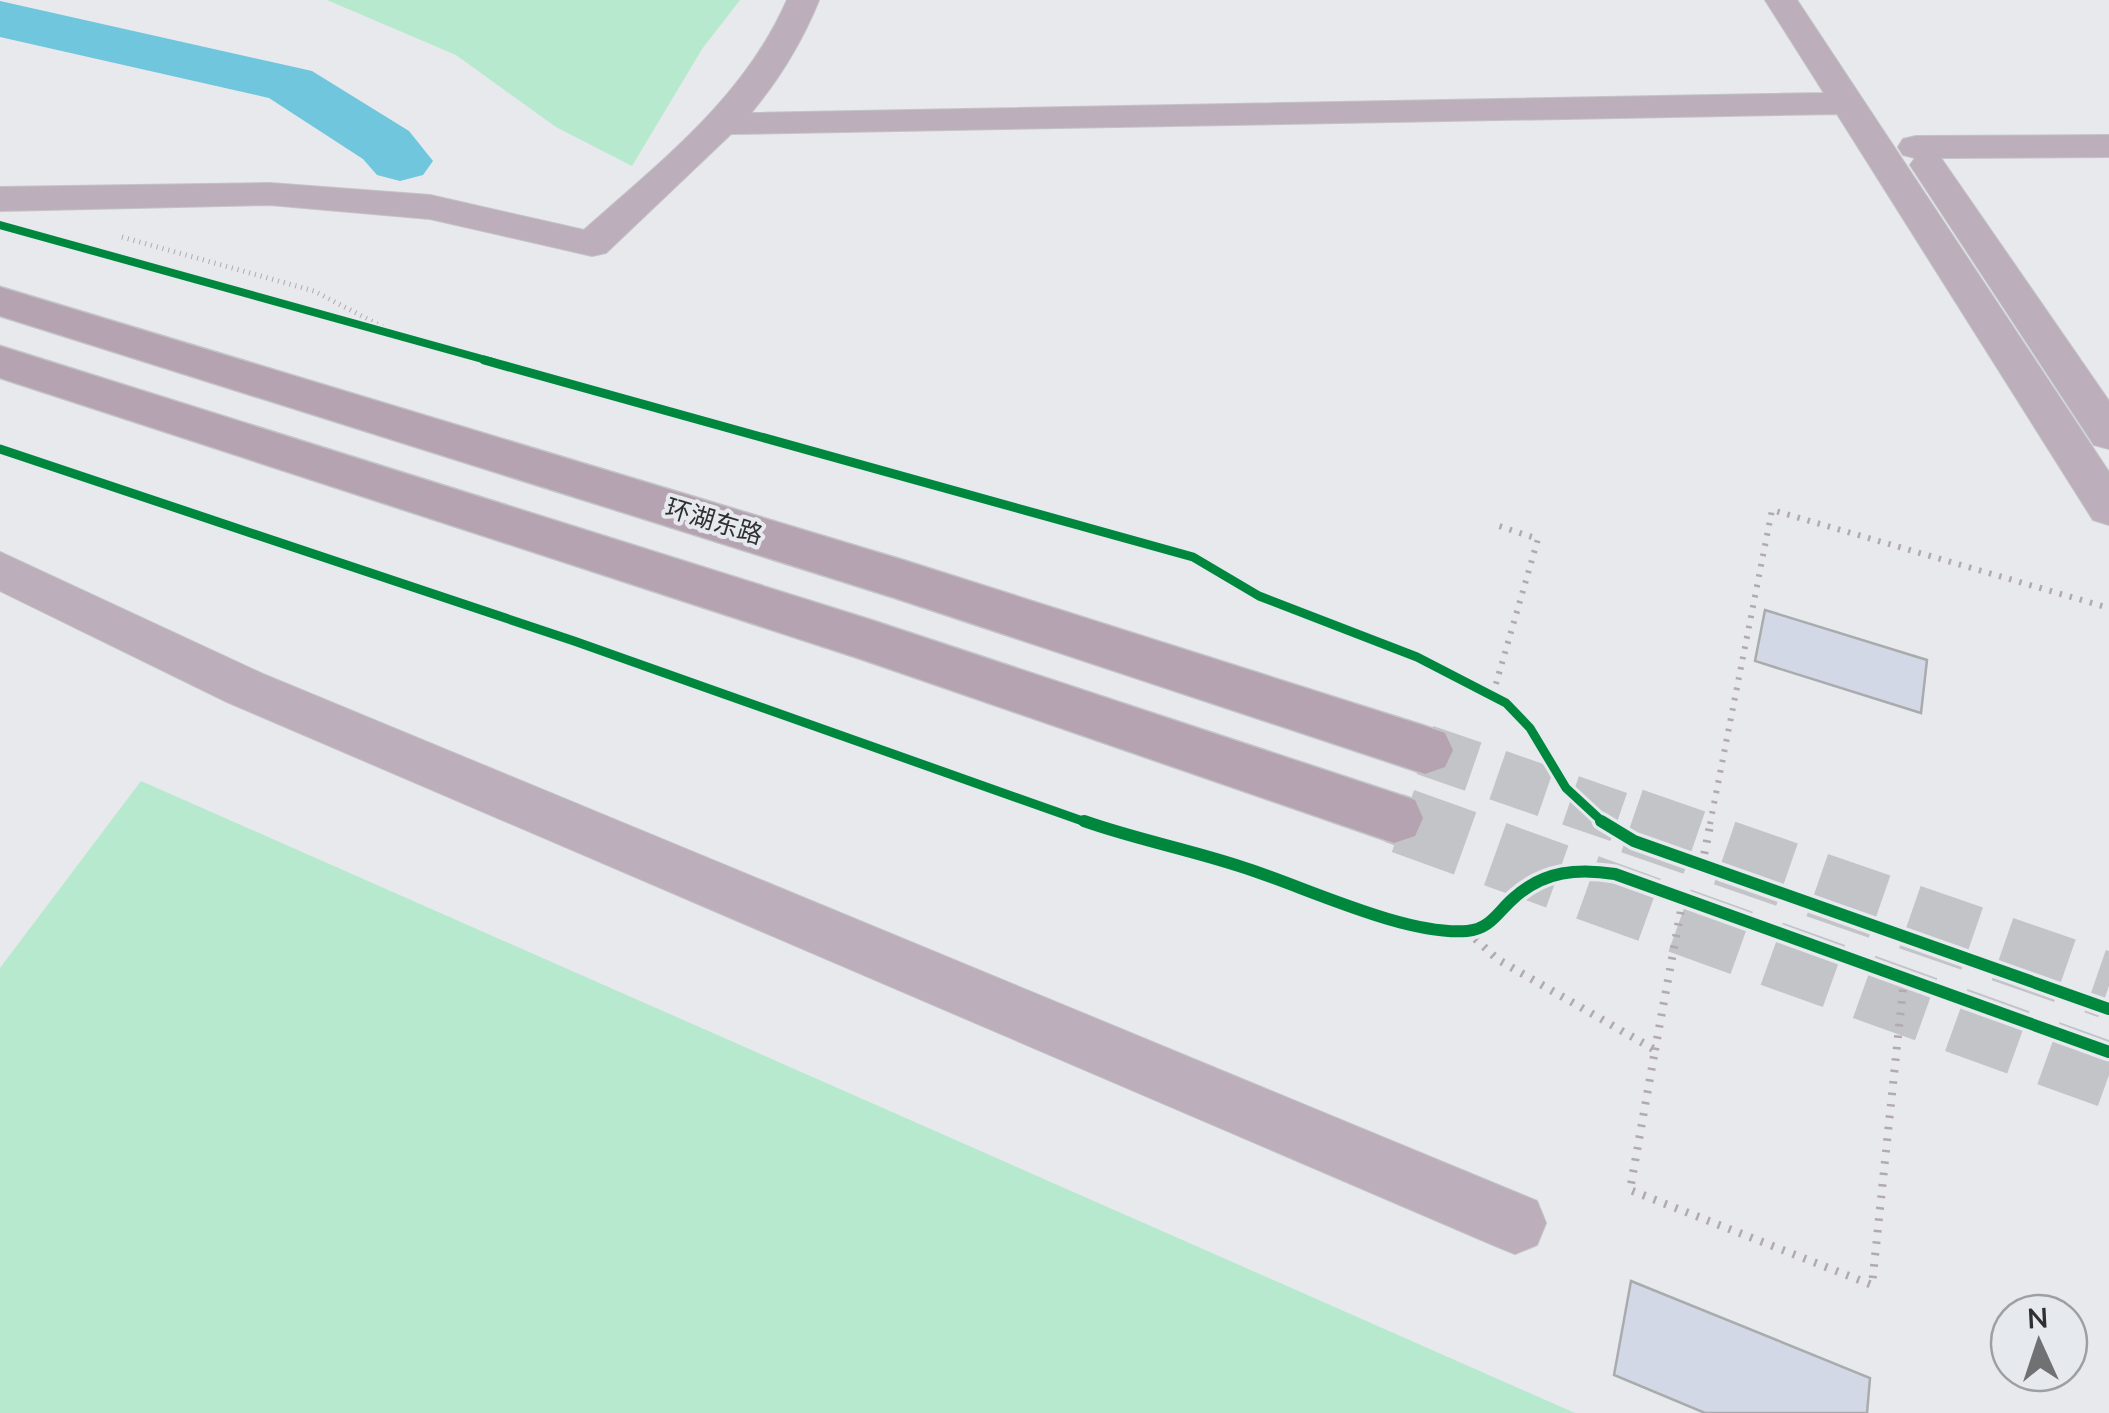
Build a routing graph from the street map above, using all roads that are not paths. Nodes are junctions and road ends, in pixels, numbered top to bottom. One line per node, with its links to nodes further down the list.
1 (802, 0): 5 (lane)
2 (1781, 0): 4 (lane)
3 (1817, 0): 7 (lane)
4 (1848, 103): 5 (lane); 12 (lane)
5 (720, 124): 8 (lane)
6 (2109, 146): 7 (lane)
7 (1916, 147): 11 (lane)
8 (0, 199)
9 (0, 301): 14 (main road, 环湖东路)
10 (0, 362): 15 (main road)
11 (2109, 434)
12 (2109, 508)
13 (0, 570): 16 (lane)
14 (1425, 750)
15 (1394, 818)
16 (1514, 1222)

